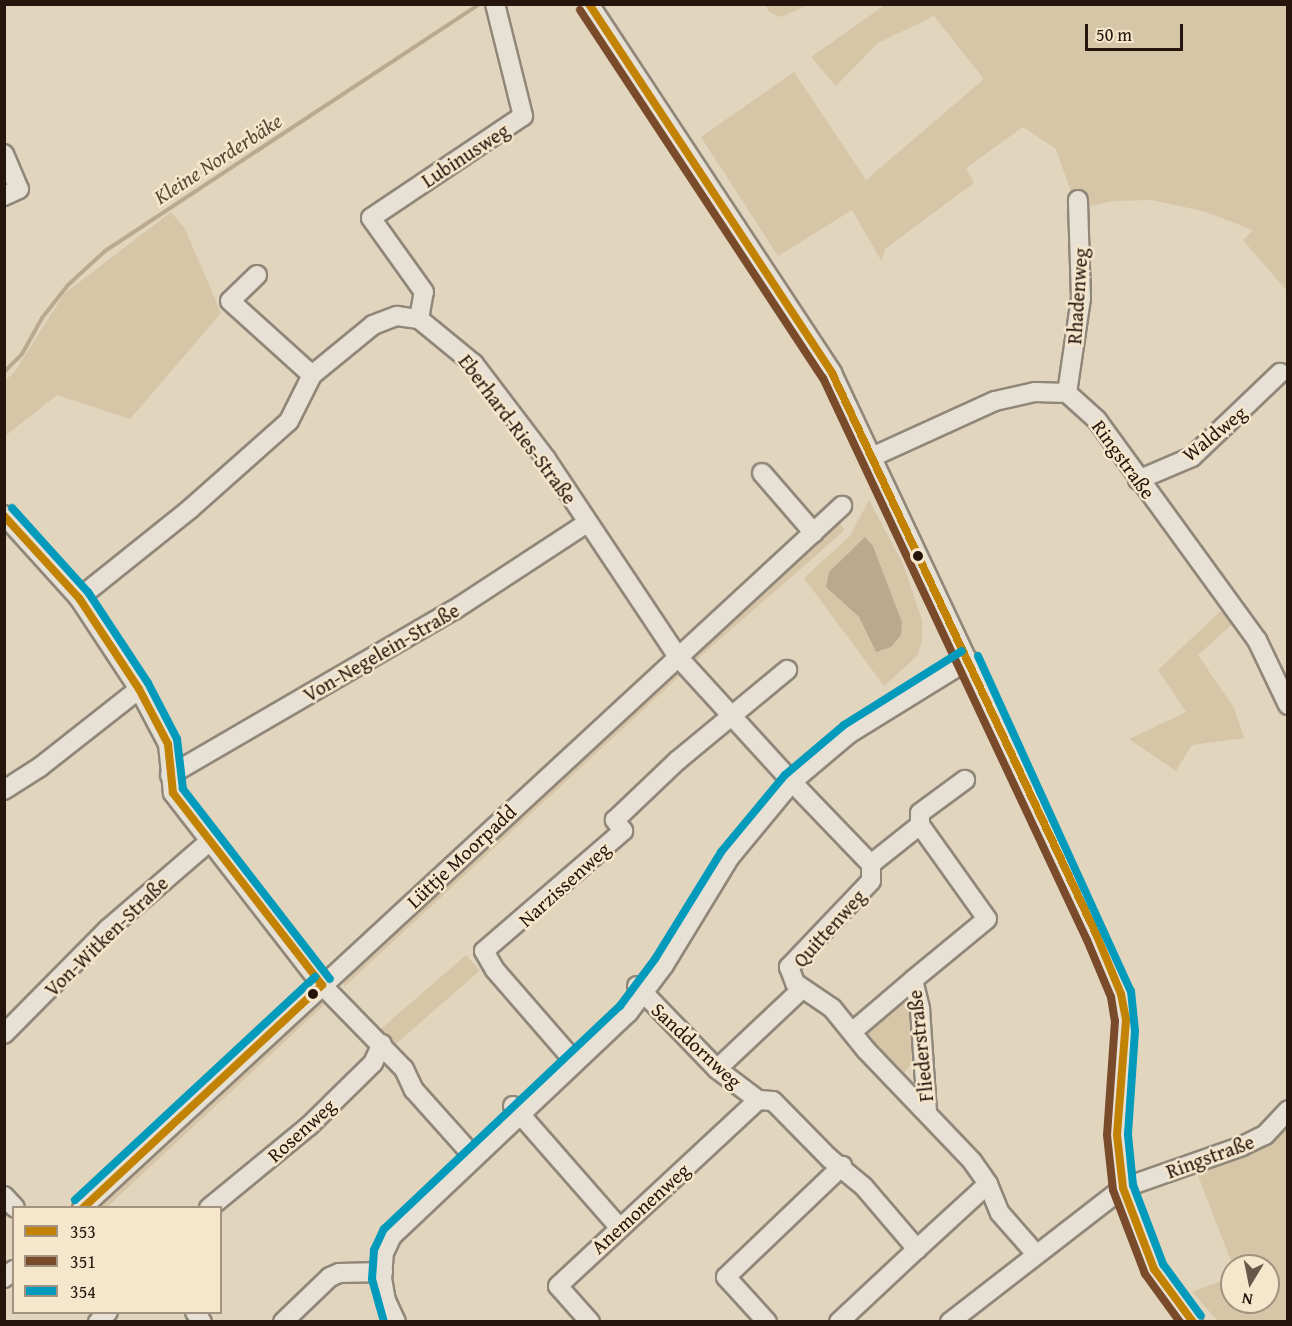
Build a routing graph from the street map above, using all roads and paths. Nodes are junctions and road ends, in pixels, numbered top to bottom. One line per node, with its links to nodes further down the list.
1 (589, 4): 11 (street)
2 (496, 7): 7 (street, Lubinusweg)
3 (4, 154): 4 (street)
4 (4, 196)
5 (1078, 200): 10 (street, Rhadenweg)
6 (257, 275): 9 (street)
7 (419, 319): 9 (street); 16 (street, Eberhard-Ries-Straße)
8 (1280, 373): 13 (street, Waldweg)
9 (312, 375): 18 (street)
10 (1067, 393): 11 (street); 13 (street, Ringstraße)
11 (874, 460): 20 (street)
12 (762, 474): 17 (street)
13 (1138, 480): 23 (street, Ringstraße)
14 (842, 506): 17 (street, Lüttje Moorpadd)
15 (4, 515): 18 (street)
16 (587, 523): 19 (street, Eberhard-Ries-Straße); 25 (street, Von-Negelein-Straße)
17 (814, 532): 19 (street, Lüttje Moorpadd)
18 (79, 598): 22 (street)
19 (678, 657): 24 (street, Eberhard-Ries-Straße); 33 (street, Lüttje Moorpadd)
20 (968, 660): 27 (street); 49 (street)
21 (787, 670): 24 (street)
22 (139, 689): 25 (street); 28 (street)
23 (1287, 705)
24 (731, 716): 27 (street, Eberhard-Ries-Straße); 40 (street, Narzissenweg)
25 (170, 775): 30 (street)
26 (965, 780): 29 (street)
27 (792, 783): 31 (street); 35 (street)
28 (4, 790)
29 (920, 825): 31 (street); 32 (street, Fliederstraße)
30 (210, 841): 33 (street); 37 (street, Von-Witken-Straße)
31 (872, 864): 34 (street, Quittenweg)
32 (913, 980): 36 (street, Fliederstraße); 45 (street, Fliederstraße)
33 (322, 985): 38 (street); 50 (street, Lüttje Moorpadd)
34 (802, 989): 36 (street, Quittenweg); 41 (street, Quittenweg)
35 (641, 990): 40 (street); 41 (street, Sanddornweg)
36 (852, 1032): 39 (street, Quittenweg)
37 (4, 1034)
38 (382, 1044): 46 (street); 51 (street, Rosenweg)
39 (866, 1050): 45 (street, Fliederstraße)
40 (575, 1062): 43 (street)
41 (717, 1069): 42 (street, Sanddornweg)
42 (758, 1100): 47 (street, Sanddornweg); 52 (street, Anemonenweg)
43 (516, 1109): 46 (street); 52 (street)
44 (1287, 1110): 49 (street, Ringstraße)
45 (927, 1113): 48 (street, Fliederstraße)
46 (473, 1156): 55 (street)
47 (842, 1167): 53 (street, Sanddornweg); 59 (street)
48 (988, 1184): 53 (street); 54 (street, Fliederstraße)
49 (1123, 1188): 54 (street, Ringstraße); 62 (street)
50 (84, 1206)
51 (211, 1206)
52 (619, 1227): 58 (street, Anemonenweg)
53 (917, 1249): 60 (street)
54 (1036, 1254): 61 (street, Ringstraße)
55 (382, 1272): 56 (street); 57 (street)
56 (283, 1322)
57 (396, 1322)
58 (590, 1322)
59 (767, 1322)
60 (839, 1322)
61 (950, 1322)
62 (1193, 1322)

